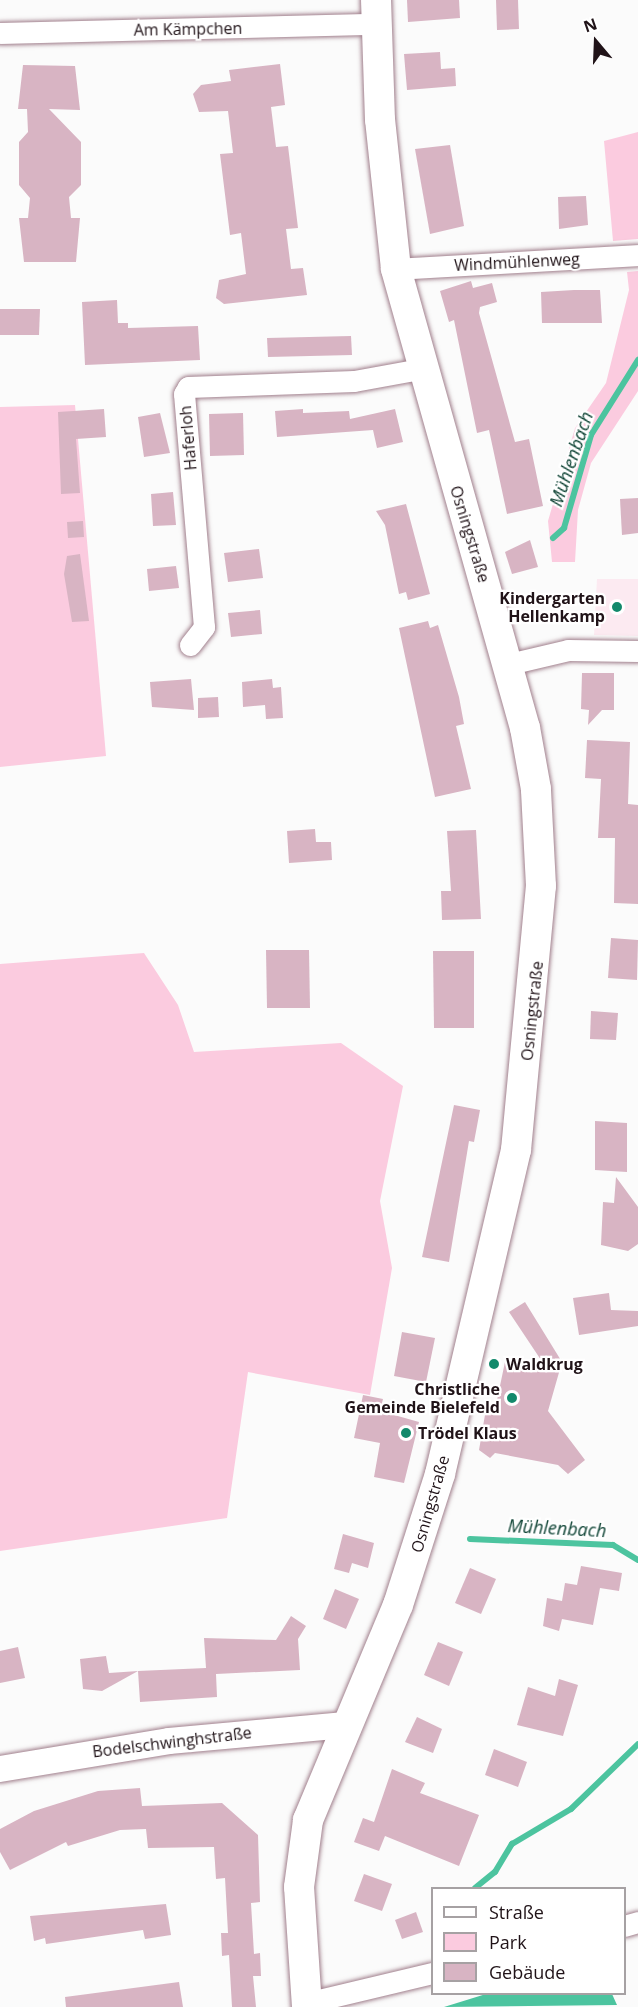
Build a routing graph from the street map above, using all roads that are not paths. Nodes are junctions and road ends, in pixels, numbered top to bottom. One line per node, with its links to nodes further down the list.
1 (376, 12): 2 (street, Am Kämpchen); 4 (main road, Osningstraße)
2 (0, 33)
3 (638, 255): 4 (street, Windmühlenweg)
4 (396, 269): 5 (main road, Osningstraße)
5 (420, 369): 6 (street, Haferloh); 8 (main road, Osningstraße)
6 (190, 645)
7 (638, 651): 8 (street)
8 (509, 664): 9 (main road, Osningstraße)
9 (345, 1725): 10 (street, Bodelschwinghstraße); 12 (main road, Osningstraße)
10 (0, 1769)
11 (431, 1972): 12 (street)
12 (307, 2005)

